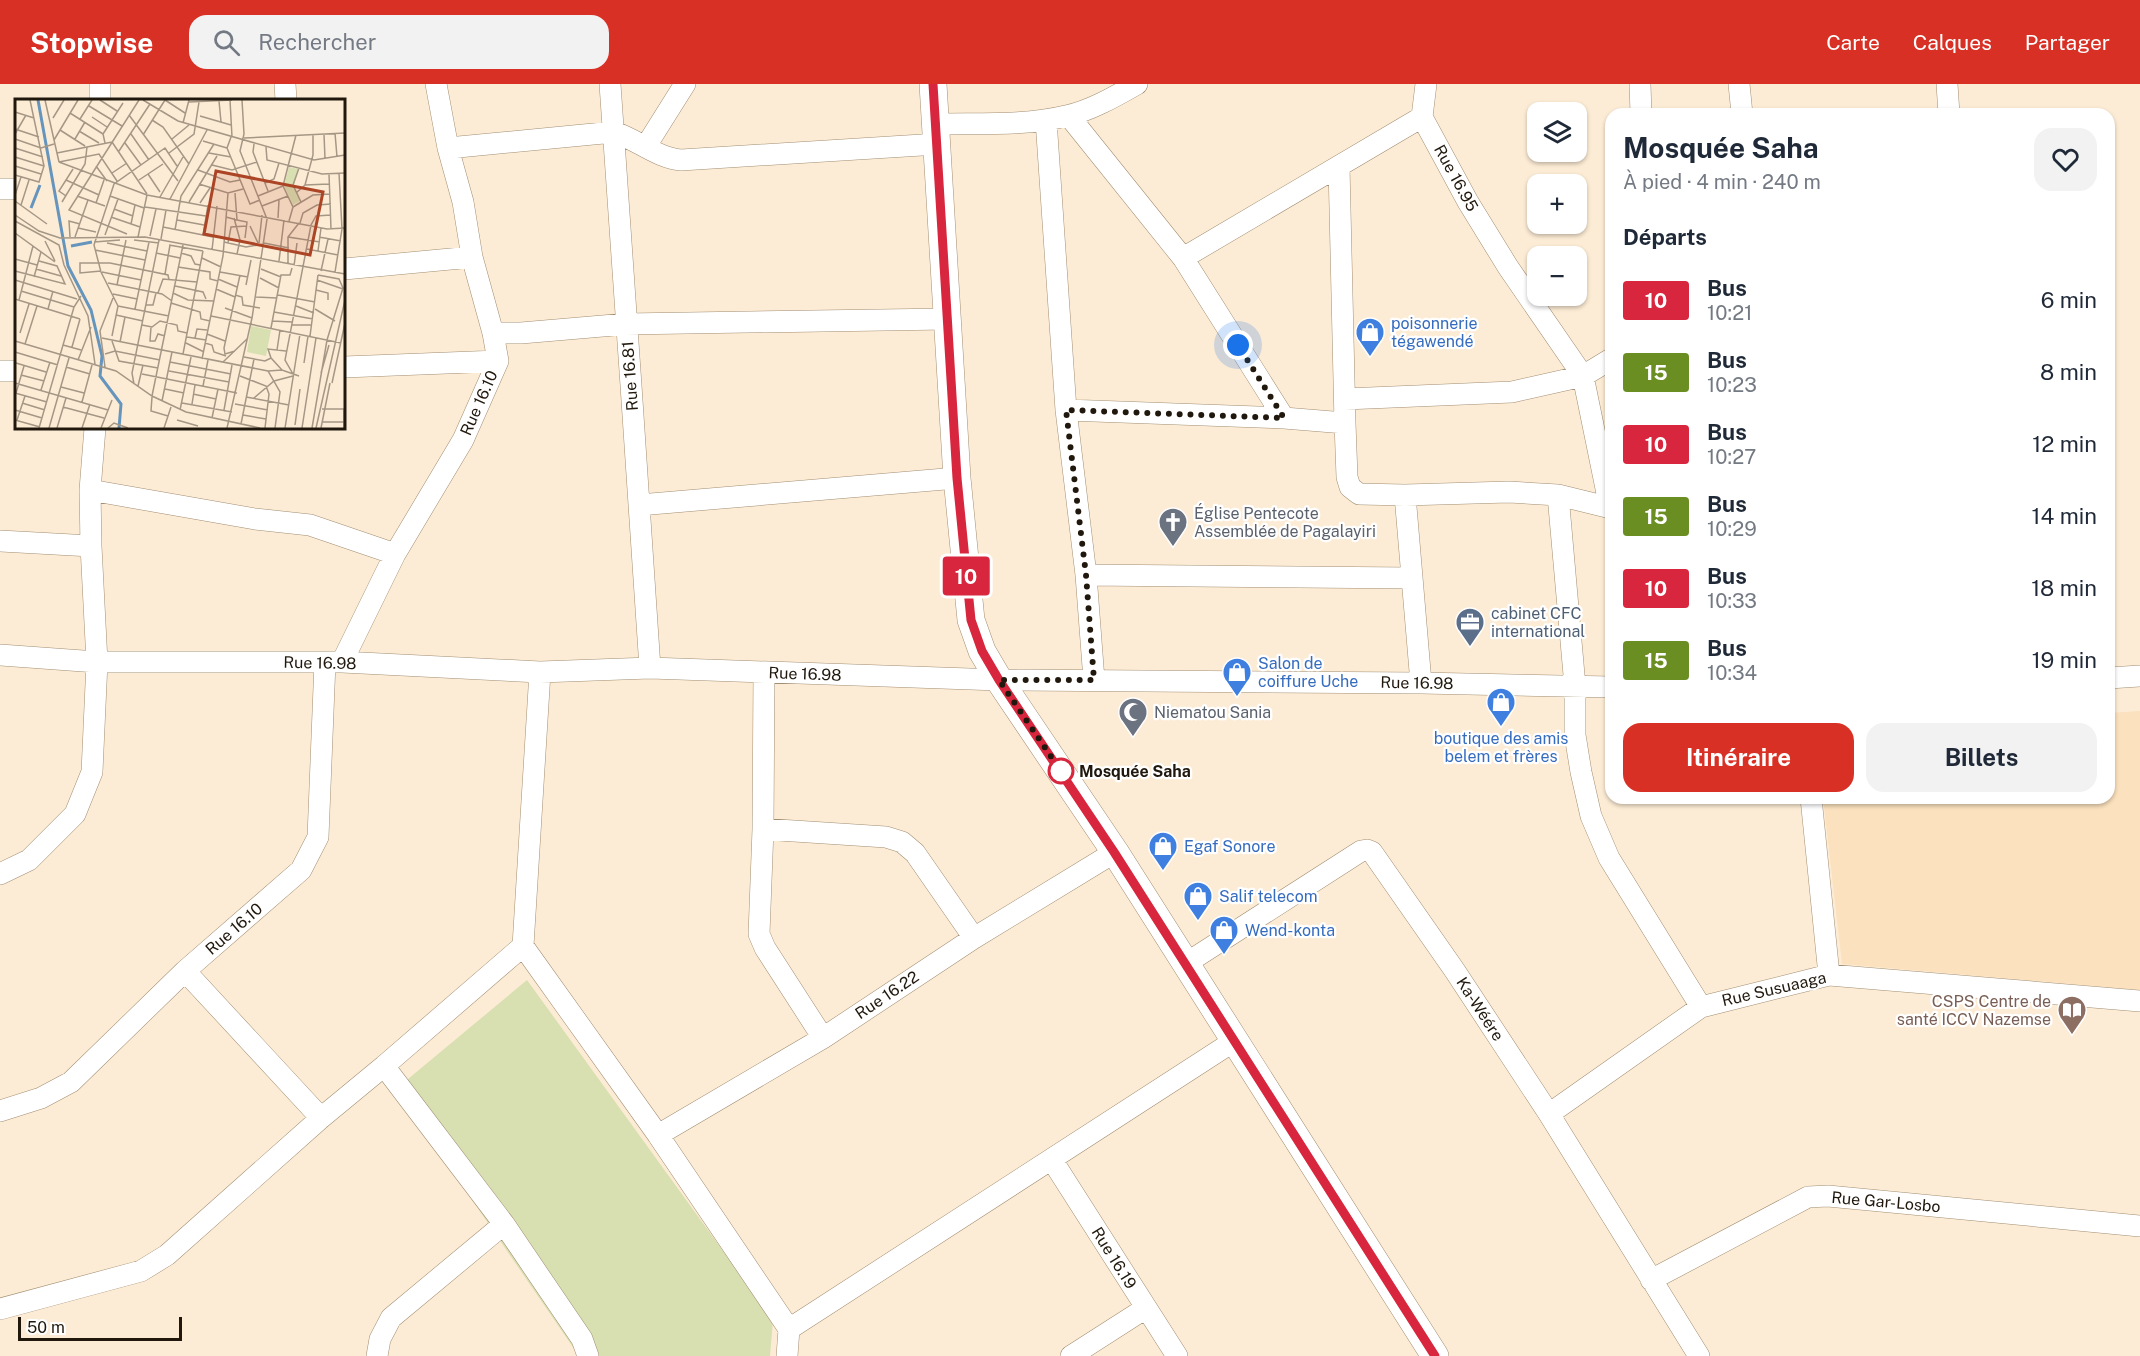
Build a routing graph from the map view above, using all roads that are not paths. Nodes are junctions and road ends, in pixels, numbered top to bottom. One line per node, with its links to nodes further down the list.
1 (285, 84): 12 (street)
2 (436, 84): 22 (street, Rue 16.10)
3 (610, 84): 19 (street, Rue 16.81)
4 (685, 84): 21 (street)
5 (933, 84): 20 (street)
6 (1137, 84): 11 (street)
7 (1426, 84): 17 (street)
8 (1640, 84): 13 (street)
9 (1739, 84): 14 (street)
10 (1947, 84): 15 (street)
11 (1116, 90): 16 (street)
12 (286, 99)
13 (1641, 108)
14 (1741, 108)
15 (1949, 108)
16 (1069, 116): 18 (street); 25 (street)
17 (1422, 117): 23 (street); 33 (street, Rue 16.95)
18 (1046, 120): 20 (street); 35 (street)
19 (614, 132): 21 (street); 22 (street); 28 (street, Rue 16.81)
20 (937, 134): 21 (street); 27 (street)
21 (646, 146)
22 (448, 148): 24 (street, Rue 16.10)
23 (1339, 166): 25 (street); 34 (street)
24 (472, 257): 26 (street); 29 (street, Rue 16.10)
25 (1183, 258): 36 (street)
26 (345, 269)
27 (946, 319): 28 (street); 39 (street)
28 (626, 324): 29 (street); 44 (street, Rue 16.81)
29 (493, 333): 30 (street, Rue 16.10)
30 (498, 361): 32 (street); 48 (street, Rue 16.10)
31 (1605, 363): 33 (street)
32 (345, 367)
33 (1583, 376): 34 (street); 40 (street)
34 (1345, 399): 37 (street)
35 (1066, 410): 36 (street); 49 (street)
36 (1284, 418): 37 (street)
37 (1345, 423): 42 (street)
38 (95, 429): 41 (street)
39 (957, 478): 44 (street); 59 (street)
40 (1605, 484)
41 (90, 490): 47 (street); 48 (street)
42 (1405, 495): 43 (street); 50 (street)
43 (1558, 495): 45 (street); 62 (street)
44 (639, 505): 54 (street, Rue 16.81)
45 (1605, 507)
46 (0, 542): 47 (street)
47 (91, 546): 52 (street)
48 (395, 554): 53 (street, Rue 16.10)
49 (1086, 575): 50 (street); 60 (street)
50 (1411, 578): 61 (street)
51 (0, 655): 52 (street, Rue 16.98)
52 (97, 662): 53 (street, Rue 16.98); 67 (street)
53 (334, 662): 55 (street, Rue 16.98); 71 (street, Rue 16.10)
54 (650, 668): 55 (street, Rue 16.98); 56 (street, Rue 16.98)
55 (540, 672): 69 (street)
56 (764, 672): 59 (street, Rue 16.98); 65 (street)
57 (2140, 676): 58 (street)
58 (2115, 678)
59 (999, 680): 60 (street, Rue 16.98); 66 (street)
60 (1094, 680): 61 (street, Rue 16.98)
61 (1420, 682): 62 (street, Rue 16.98)
62 (1575, 686): 63 (street, Rue 16.98); 74 (street)
63 (1605, 687)
64 (1812, 804): 72 (street)
65 (763, 829): 68 (street); 75 (street)
66 (1114, 852): 68 (street, Rue 16.22); 70 (street)
67 (0, 874)
68 (974, 938): 75 (street, Rue 16.22)
69 (524, 946): 77 (street); 81 (street)
70 (1185, 964): 76 (street); 79 (street, Ka-Wéére)
71 (185, 971): 78 (street, Rue 16.10); 80 (street)
72 (1829, 975): 73 (street, Rue Susuaaga); 74 (street, Rue Susuaaga)
73 (2140, 1001)
74 (1701, 1007): 79 (street, Rue Susuaaga)
75 (823, 1038): 81 (street, Rue 16.22)
76 (1234, 1041): 82 (street); 94 (street)
77 (384, 1066): 80 (street); 83 (street)
78 (0, 1111)
79 (1549, 1114): 85 (street, Ka-Wéére)
80 (321, 1118): 87 (street)
81 (658, 1135): 88 (street)
82 (1052, 1160): 86 (street, Rue 16.19); 88 (street)
83 (504, 1224): 89 (street); 90 (street)
84 (2140, 1226): 85 (street, Rue Gar-Losbo)
85 (1651, 1280): 95 (street, Ka-Wéére)
86 (1146, 1308): 92 (street); 93 (street, Rue 16.19)
87 (0, 1309)
88 (789, 1329): 91 (street)
89 (376, 1356)
90 (588, 1356)
91 (788, 1356)
92 (1071, 1356)
93 (1177, 1356)
94 (1436, 1356)
95 (1699, 1356)

